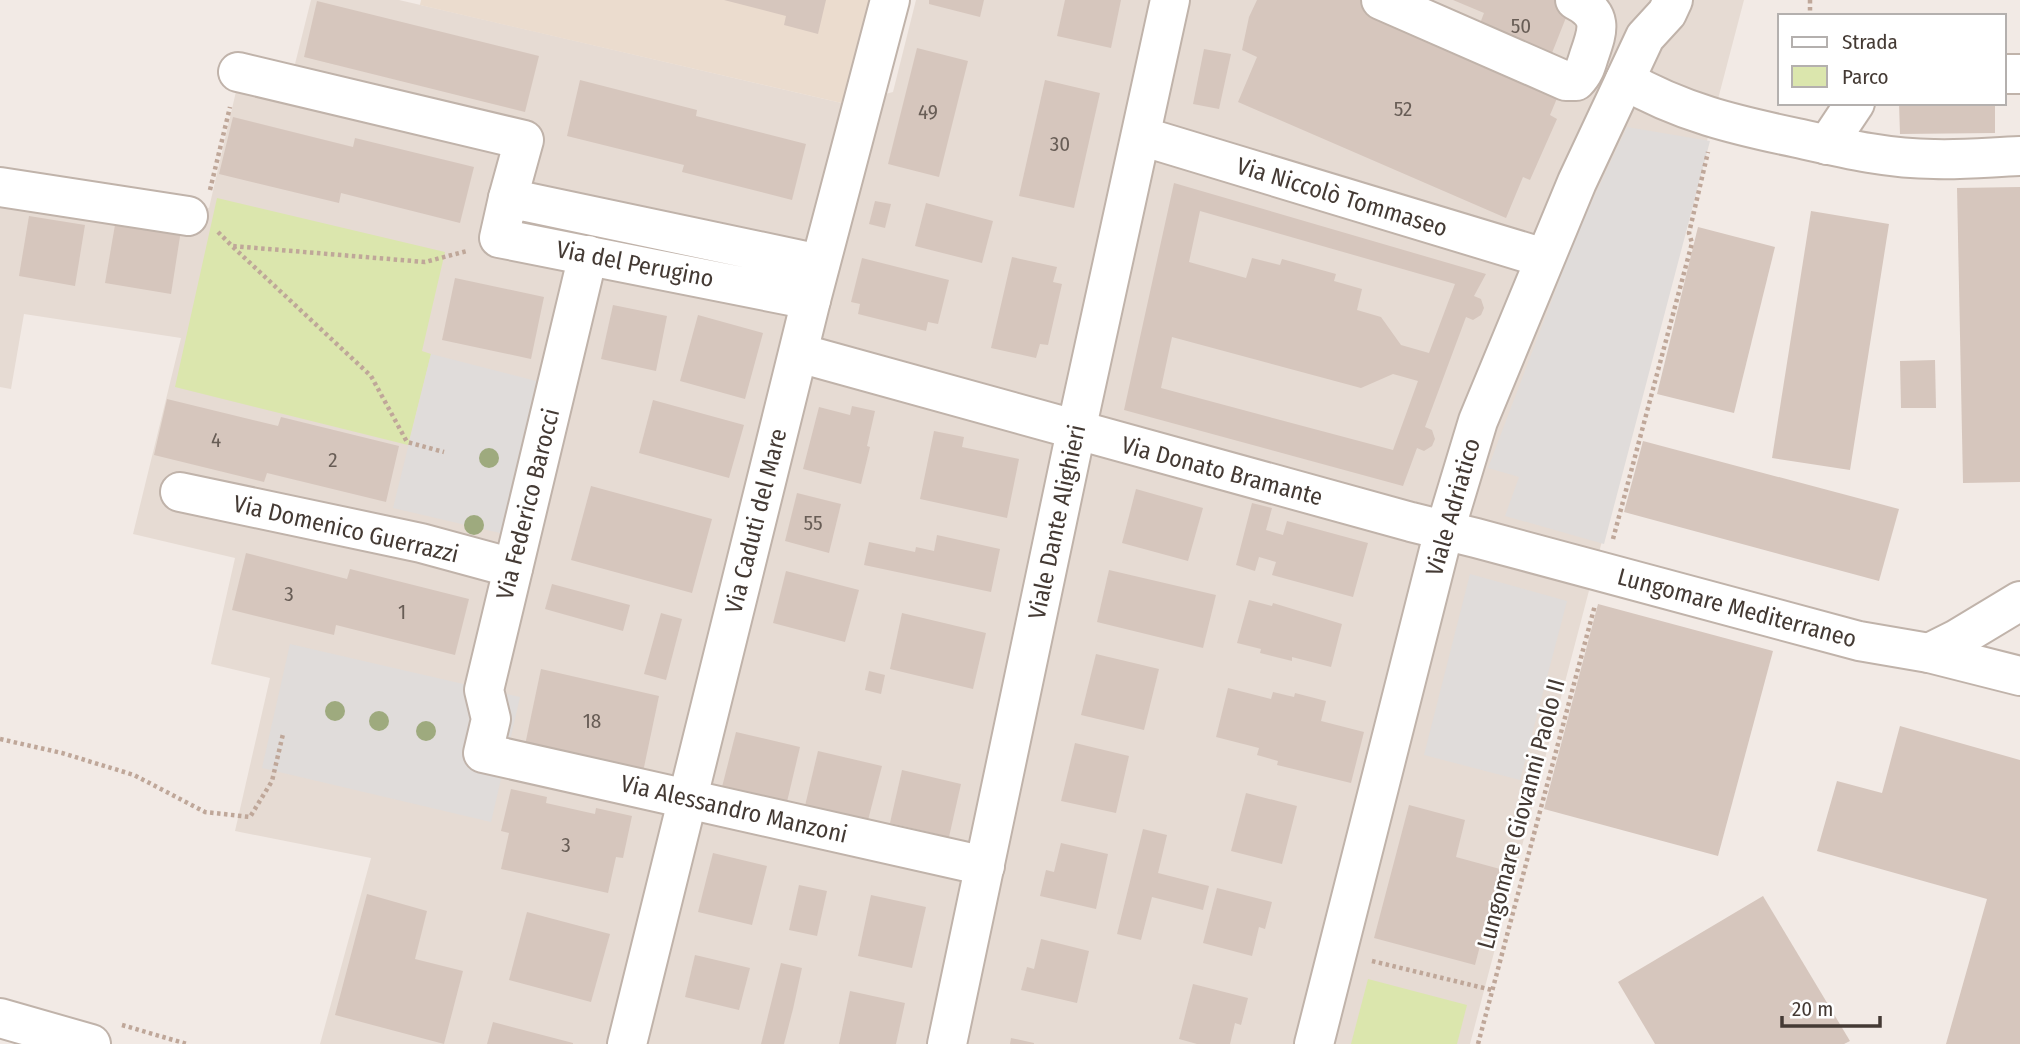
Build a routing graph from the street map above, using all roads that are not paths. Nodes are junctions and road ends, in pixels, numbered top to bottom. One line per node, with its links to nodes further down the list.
1 (890, 0): 17 (street, Via Caduti del Mare)
2 (1170, 0): 9 (street, Viale Dante Alighieri)
3 (1381, 0): 4 (street)
4 (1575, 0)
5 (1667, 2): 7 (street, Viale Adriatico)
6 (238, 72): 13 (street)
7 (1625, 80): 10 (street); 16 (street, Viale Adriatico)
8 (1854, 105): 10 (street)
9 (1141, 136): 16 (street, Via Niccolò Tommaseo); 19 (street, Viale Dante Alighieri)
10 (1827, 145): 11 (street)
11 (2020, 156)
12 (0, 187): 14 (street)
13 (508, 198): 15 (street, Via del Perugino); 17 (street, Via del Perugino)
14 (196, 217)
15 (588, 255): 17 (street, Via del Perugino); 22 (street, Via Federico Barocci)
16 (1544, 258): 21 (street, Viale Adriatico)
17 (805, 273): 18 (street, Via Caduti del Mare)
18 (799, 353): 19 (street, Via Donato Bramante); 27 (street, Via Caduti del Mare)
19 (1076, 431): 21 (street, Via Donato Bramante); 28 (street, Viale Dante Alighieri)
20 (180, 492): 22 (street, Via Domenico Guerrazzi)
21 (1444, 530): 24 (street, Lungomare Mediterraneo); 33 (street, Viale Adriatico)
22 (513, 568): 26 (street, Via Federico Barocci)
23 (2020, 601): 24 (street)
24 (1928, 653): 25 (street, Lungomare Mediterraneo)
25 (2020, 676)
26 (483, 753): 27 (street, Via Alessandro Manzoni)
27 (687, 797): 28 (street, Via Alessandro Manzoni); 31 (street, Via Caduti del Mare)
28 (985, 866): 32 (street, Viale Dante Alighieri)
29 (0, 1018): 30 (street)
30 (90, 1044)
31 (627, 1044)
32 (947, 1044)
33 (1314, 1044)

